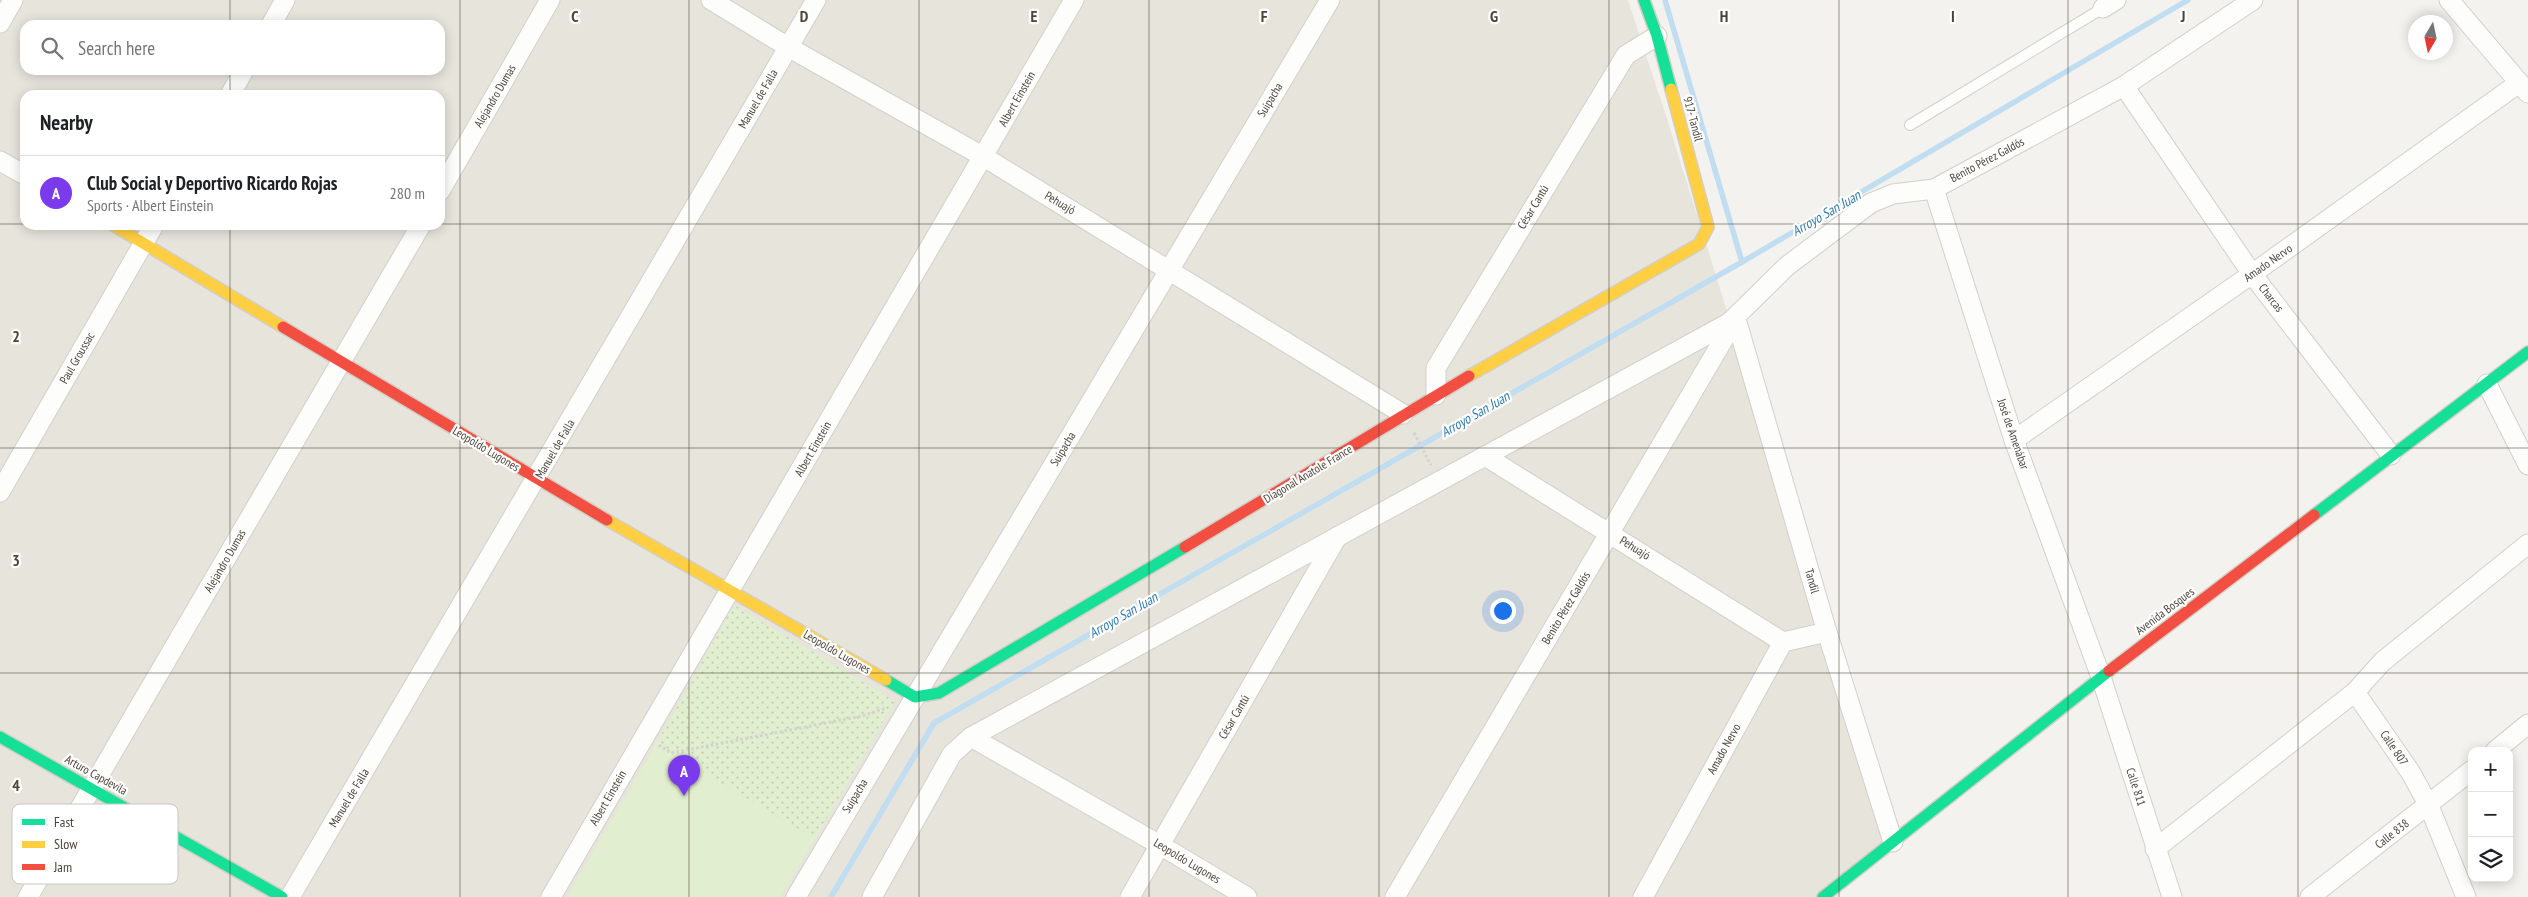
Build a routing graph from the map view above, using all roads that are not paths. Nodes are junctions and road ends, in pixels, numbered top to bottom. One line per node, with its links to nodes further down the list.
1 (13, 0): 13 (street)
2 (285, 0): 12 (street)
3 (550, 0): 24 (street, Alejandro Dumas)
4 (712, 0): 15 (street, Pehuajó)
5 (816, 0): 15 (street, Manuel de Falla)
6 (1074, 0): 21 (street, Albert Einstein)
7 (1330, 0): 31 (street, Suipacha)
8 (1644, 0): 14 (street, 917- Tandil)
9 (2253, 0): 17 (street, Benito Pérez Galdós)
10 (2449, 0): 18 (street)
11 (2110, 4): 20 (lane)
12 (273, 20)
13 (0, 23)
14 (1657, 36): 30 (street, 917- Tandil); 37 (street, César Cantú)
15 (788, 47): 21 (street, Pehuajó); 43 (street, Manuel de Falla)
16 (241, 75): 19 (street)
17 (2124, 86): 25 (street, Benito Pérez Galdós); 32 (street, Charcas)
18 (2524, 88): 32 (street, Amado Nervo)
19 (233, 90)
20 (1910, 125)
21 (984, 156): 31 (street, Pehuajó); 48 (street, Albert Einstein)
22 (0, 161): 23 (street)
23 (20, 172)
24 (445, 182)
25 (1934, 189): 33 (street, Benito Pérez Galdós); 39 (street, José de Amenábar)
26 (122, 230): 29 (street, Leopoldo Lugones)
27 (151, 230): 29 (street, Paul Groussac)
28 (418, 230): 35 (street, Alejandro Dumas)
29 (144, 242): 35 (street, Leopoldo Lugones); 44 (street, Paul Groussac)
30 (1699, 244): 37 (street, Diagonal Anatole France)
31 (1169, 270): 38 (street, Pehuajó); 53 (street, Suipacha)
32 (2252, 274): 39 (street, Amado Nervo); 41 (street, Charcas)
33 (1733, 321): 40 (street); 45 (street, Benito Pérez Galdós); 49 (street, Tandil)
34 (2528, 352): 36 (street, Avenida Bosques)
35 (342, 362): 43 (street, Leopoldo Lugones); 59 (street, Alejandro Dumas)
36 (2487, 384): 41 (street, Avenida Bosques); 42 (street)
37 (1436, 395): 38 (street, Diagonal Anatole France)
38 (1407, 422): 53 (street, Diagonal Anatole France)
39 (2014, 440): 51 (street, José de Amenábar)
40 (1485, 456): 45 (street, Pehuajó); 46 (street)
41 (2391, 456): 51 (street, Avenida Bosques)
42 (2528, 465)
43 (537, 480): 48 (street, Leopoldo Lugones); 71 (street, Manuel de Falla)
44 (0, 492)
45 (1610, 532): 50 (street, Pehuajó); 77 (street, Benito Pérez Galdós)
46 (1337, 537): 56 (street); 65 (street, César Cantú)
47 (2528, 544): 52 (street)
48 (730, 589): 53 (street, Leopoldo Lugones); 72 (street, Albert Einstein)
49 (1827, 632): 50 (street); 64 (street, Tandil)
50 (1783, 642): 78 (street, Amado Nervo)
51 (2101, 677): 64 (street, Avenida Bosques); 66 (street, Calle 811)
52 (2355, 692): 62 (street, Calle 807); 66 (street)
53 (915, 698): 73 (street, Suipacha)
54 (2528, 724): 57 (street)
55 (0, 737): 59 (street, Arturo Capdevila)
56 (971, 737): 65 (street, Leopoldo Lugones); 74 (street)
57 (2500, 747)
58 (2468, 773): 62 (street, Calle 838)
59 (92, 788): 60 (street, Alejandro Dumas); 61 (street, Arturo Capdevila)
60 (83, 804)
61 (120, 804)
62 (2429, 806): 80 (street, Calle 838); 81 (street, Calle 807)
63 (178, 837): 70 (street, Arturo Capdevila)
64 (1893, 842): 68 (street, Avenida Bosques)
65 (1160, 845): 75 (street, César Cantú); 76 (street, Leopoldo Lugones)
66 (2155, 849): 79 (street, Calle 811)
67 (36, 884): 69 (street, Alejandro Dumas)
68 (1830, 895)
69 (28, 897)
70 (282, 897)
71 (290, 897)
72 (551, 897)
73 (796, 897)
74 (872, 897)
75 (1130, 897)
76 (1247, 897)
77 (1395, 897)
78 (1642, 897)
79 (2172, 897)
80 (2310, 897)
81 (2466, 897)

